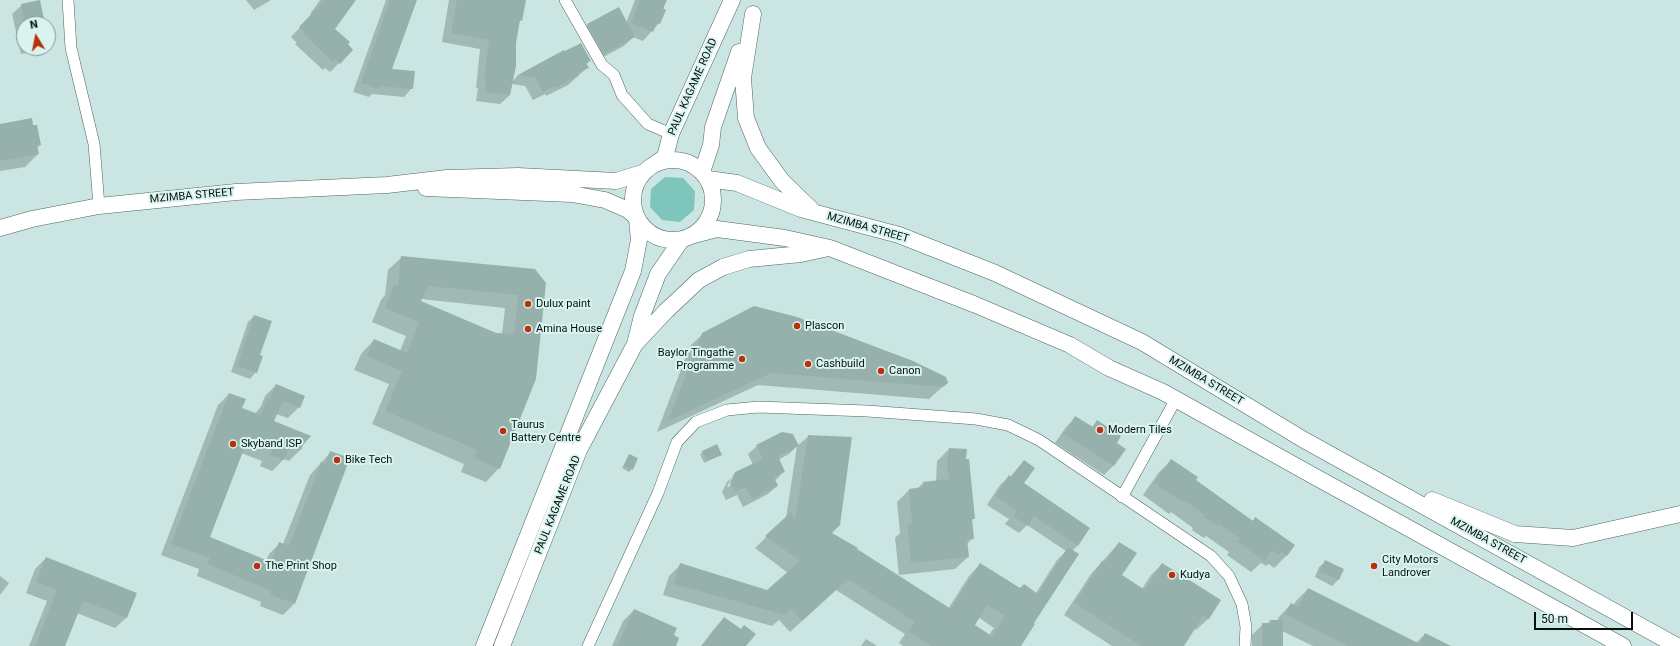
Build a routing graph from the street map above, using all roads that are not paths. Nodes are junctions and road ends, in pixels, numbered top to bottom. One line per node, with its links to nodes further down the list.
1 (68, 0): 9 (street)
2 (565, 0): 5 (street)
3 (732, 0): 5 (main road, PAUL KAGAME ROAD)
4 (756, 7): 7 (main road); 10 (main road)
5 (671, 134): 6 (main road, PAUL KAGAME ROAD)
6 (645, 170): 7 (main road); 8 (main road); 11 (main road)
7 (705, 176): 10 (main road, MZIMBA STREET); 13 (main road)
8 (387, 185): 9 (main road, MZIMBA STREET); 11 (main road)
9 (99, 206): 12 (main road, MZIMBA STREET)
10 (814, 212): 17 (main road, MZIMBA STREET)
11 (637, 219): 13 (main road); 20 (main road)
12 (0, 228)
13 (686, 238): 14 (main road); 15 (main road, PAUL KAGAME ROAD)
14 (830, 248): 15 (main road); 16 (main road)
15 (635, 344): 21 (main road, PAUL KAGAME ROAD)
16 (1176, 400): 18 (street); 24 (main road)
17 (1363, 473): 19 (main road); 25 (main road, MZIMBA STREET)
18 (1122, 497): 22 (street); 23 (street)
19 (1680, 514)
20 (484, 646)
21 (502, 646)
22 (588, 646)
23 (1245, 646)
24 (1623, 646)
25 (1677, 646)

